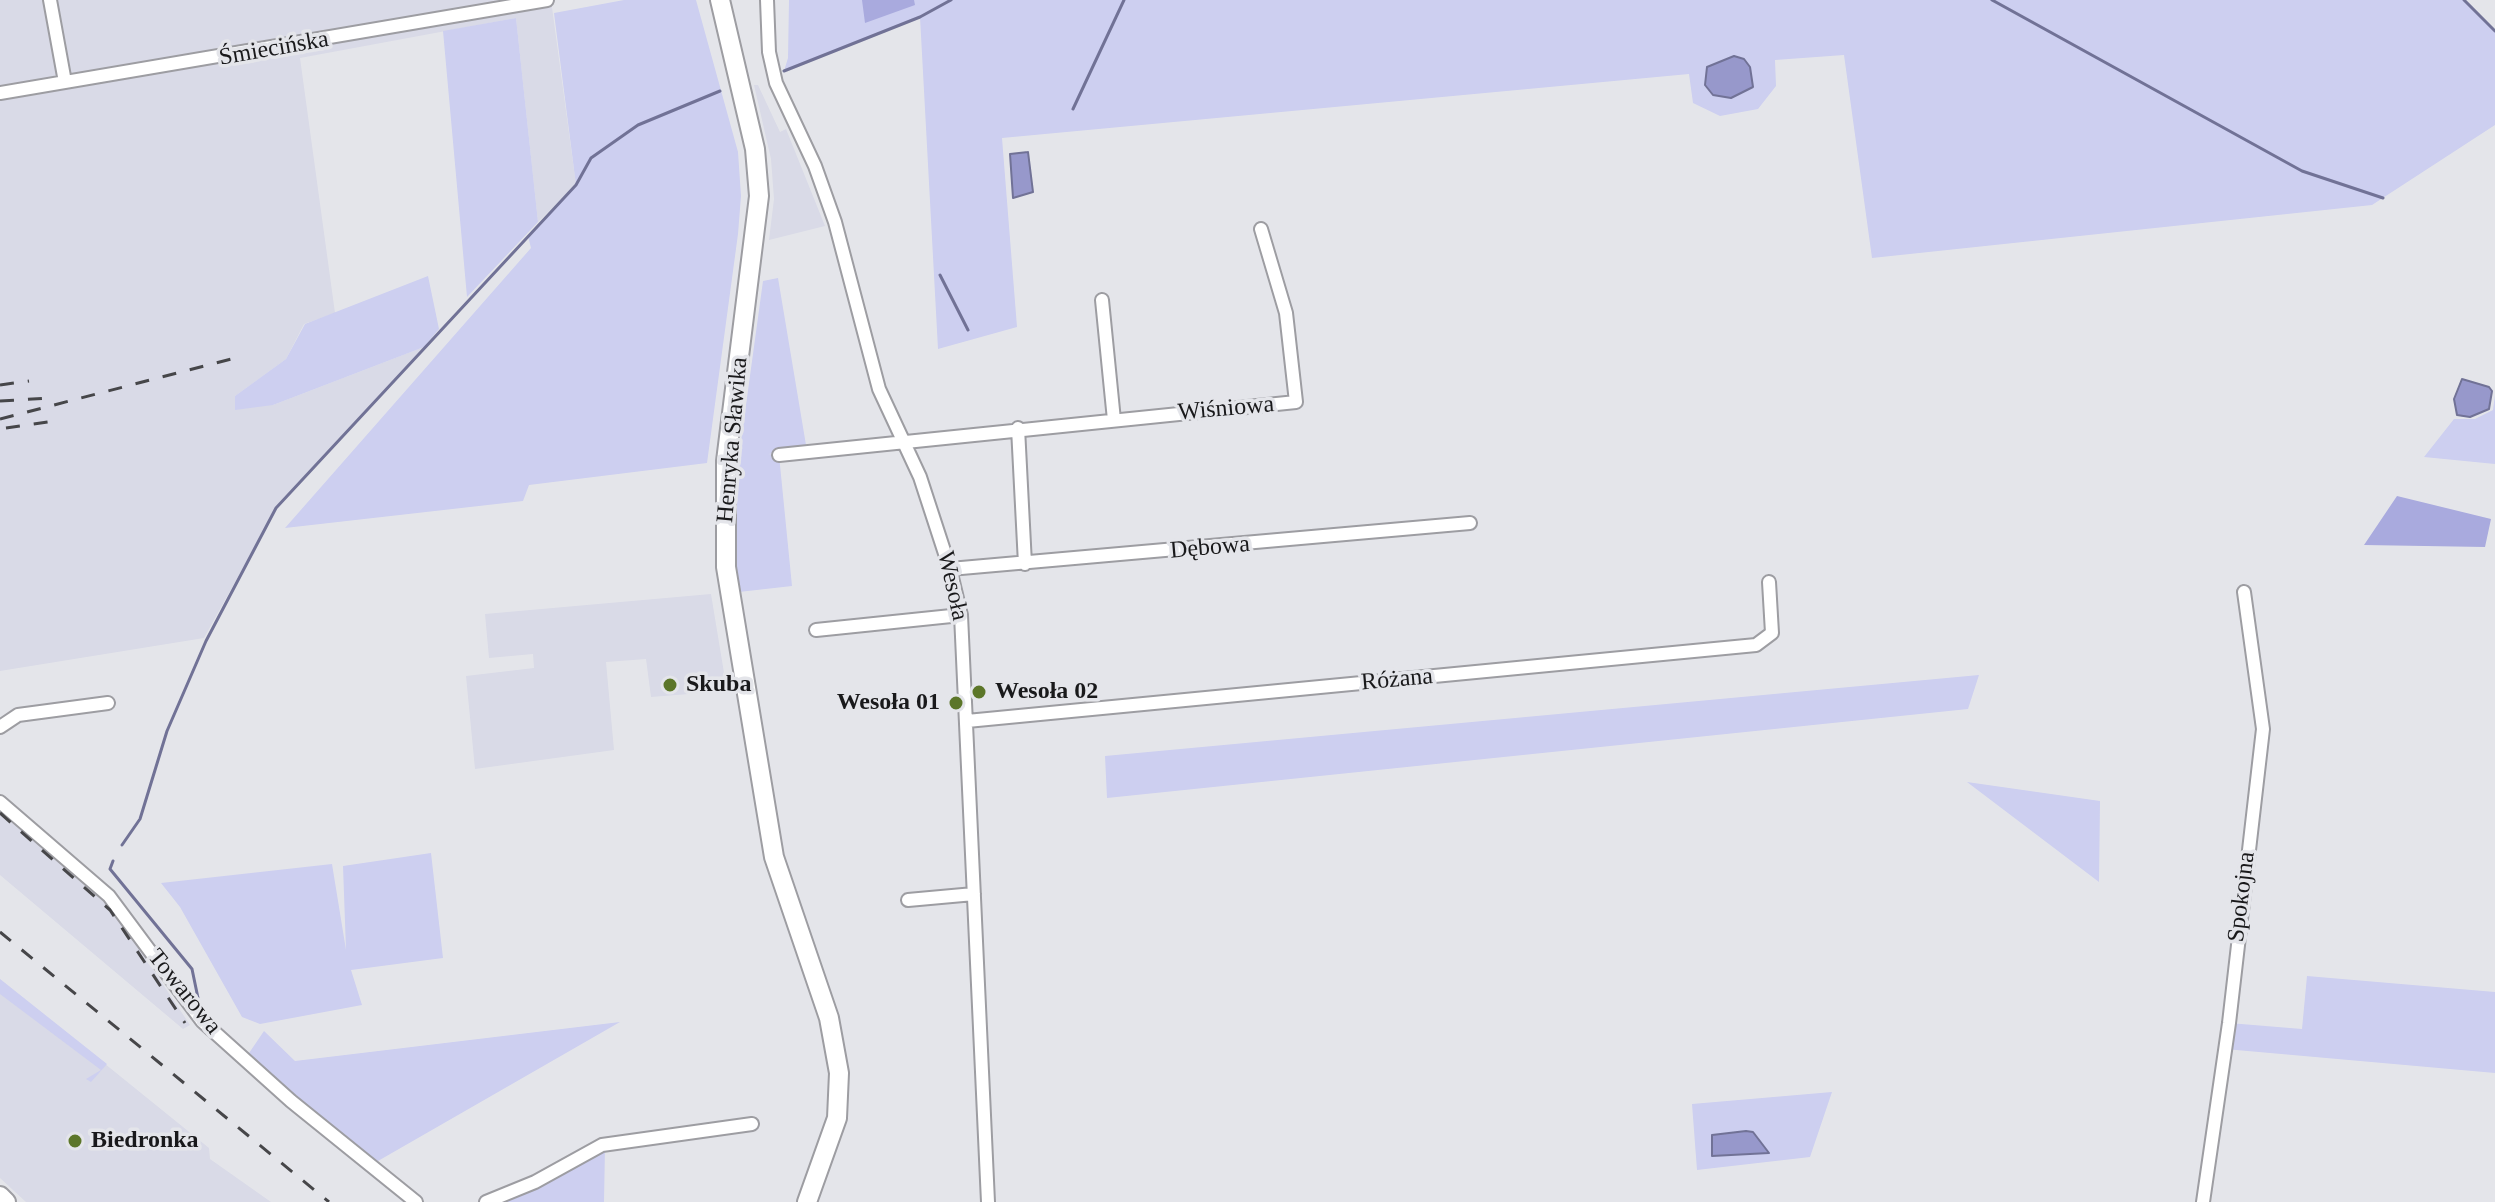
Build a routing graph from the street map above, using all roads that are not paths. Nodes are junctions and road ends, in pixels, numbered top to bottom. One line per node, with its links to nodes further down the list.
1 (50, 0): 5 (street)
2 (547, 0): 5 (street, Śmiecińska)
3 (720, 0): 31 (main road, Henryka Sławika)
4 (767, 0): 11 (street, Wesoła)
5 (65, 82): 6 (street, Śmiecińska)
6 (0, 93)
7 (1261, 229): 9 (street, Wiśniowa)
8 (1102, 300): 9 (street)
9 (1114, 420): 10 (street, Wiśniowa)
10 (1018, 428): 11 (street, Wiśniowa); 14 (street)
11 (902, 440): 12 (street, Wiśniowa); 15 (street, Wesoła)
12 (779, 455)
13 (1470, 523): 14 (street, Dębowa)
14 (1025, 564): 15 (street, Dębowa)
15 (950, 569): 18 (street, Wesoła)
16 (1769, 582): 21 (street, Różana)
17 (2244, 592): 33 (street, Spokojna)
18 (961, 615): 19 (street); 21 (street, Wesoła)
19 (816, 630)
20 (108, 703): 22 (street)
21 (967, 721): 24 (street, Wesoła)
22 (0, 727)
23 (0, 802): 29 (street, Towarowa)
24 (974, 894): 25 (street); 32 (street, Wesoła)
25 (908, 900)
26 (752, 1124): 30 (street)
27 (0, 1196): 28 (main road)
28 (6, 1202)
29 (416, 1202)
30 (486, 1202)
31 (807, 1202)
32 (988, 1202)
33 (2203, 1202)

